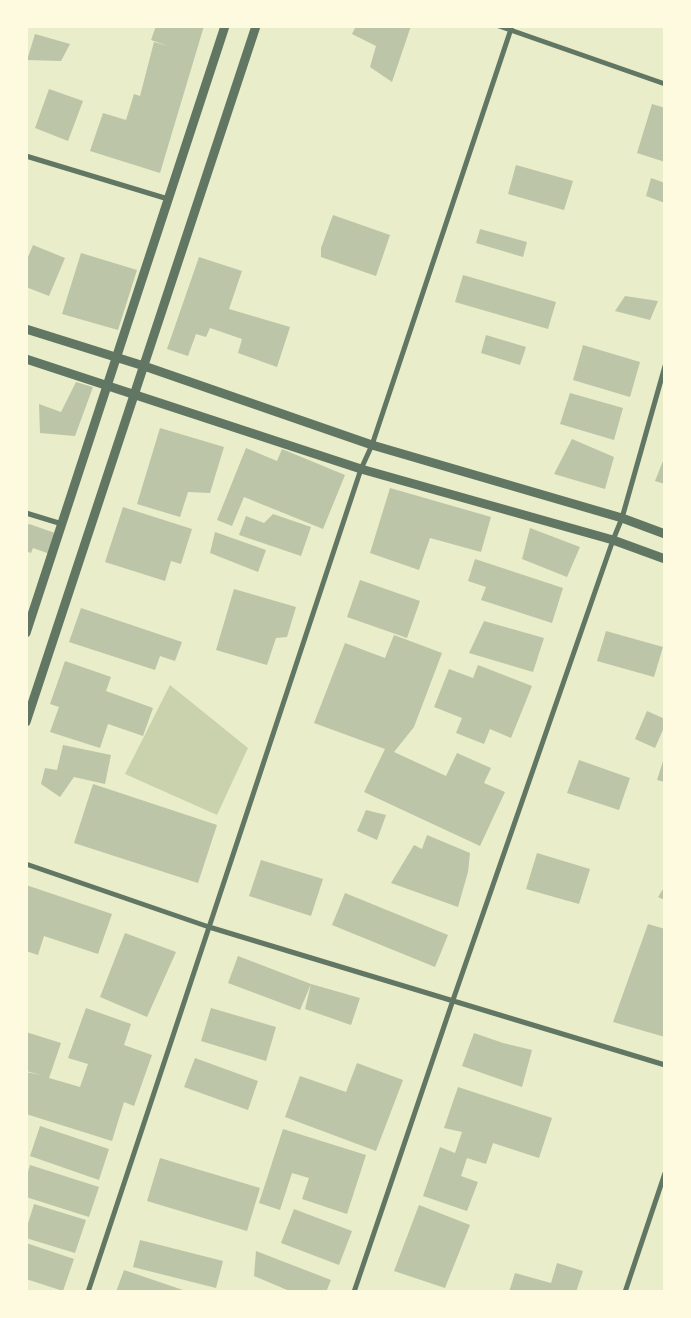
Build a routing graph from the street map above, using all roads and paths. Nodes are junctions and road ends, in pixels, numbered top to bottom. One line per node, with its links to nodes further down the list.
1 (225, 26): 7 (street)
2 (256, 26): 11 (street)
3 (498, 26): 4 (street)
4 (512, 28): 5 (street); 15 (street)
5 (665, 84)
6 (26, 156): 7 (street)
7 (168, 199): 9 (street)
8 (26, 329): 9 (street)
9 (116, 358): 11 (street); 13 (street)
10 (26, 359): 13 (street)
11 (144, 366): 14 (street); 15 (street)
12 (665, 366): 18 (street)
13 (108, 385): 14 (street); 19 (street)
14 (135, 394): 16 (street); 24 (street)
15 (372, 444): 16 (street); 18 (street)
16 (361, 468): 21 (street); 26 (street)
17 (26, 513): 19 (street)
18 (622, 518): 20 (street); 21 (street)
19 (62, 524): 23 (street)
20 (665, 534)
21 (613, 540): 22 (street); 27 (street)
22 (665, 559)
23 (26, 633)
24 (26, 722)
25 (26, 864): 26 (street)
26 (209, 926): 27 (street); 30 (street)
27 (453, 1000): 28 (street); 31 (street)
28 (665, 1066)
29 (665, 1173): 32 (street)
30 (88, 1292)
31 (354, 1292)
32 (625, 1292)

